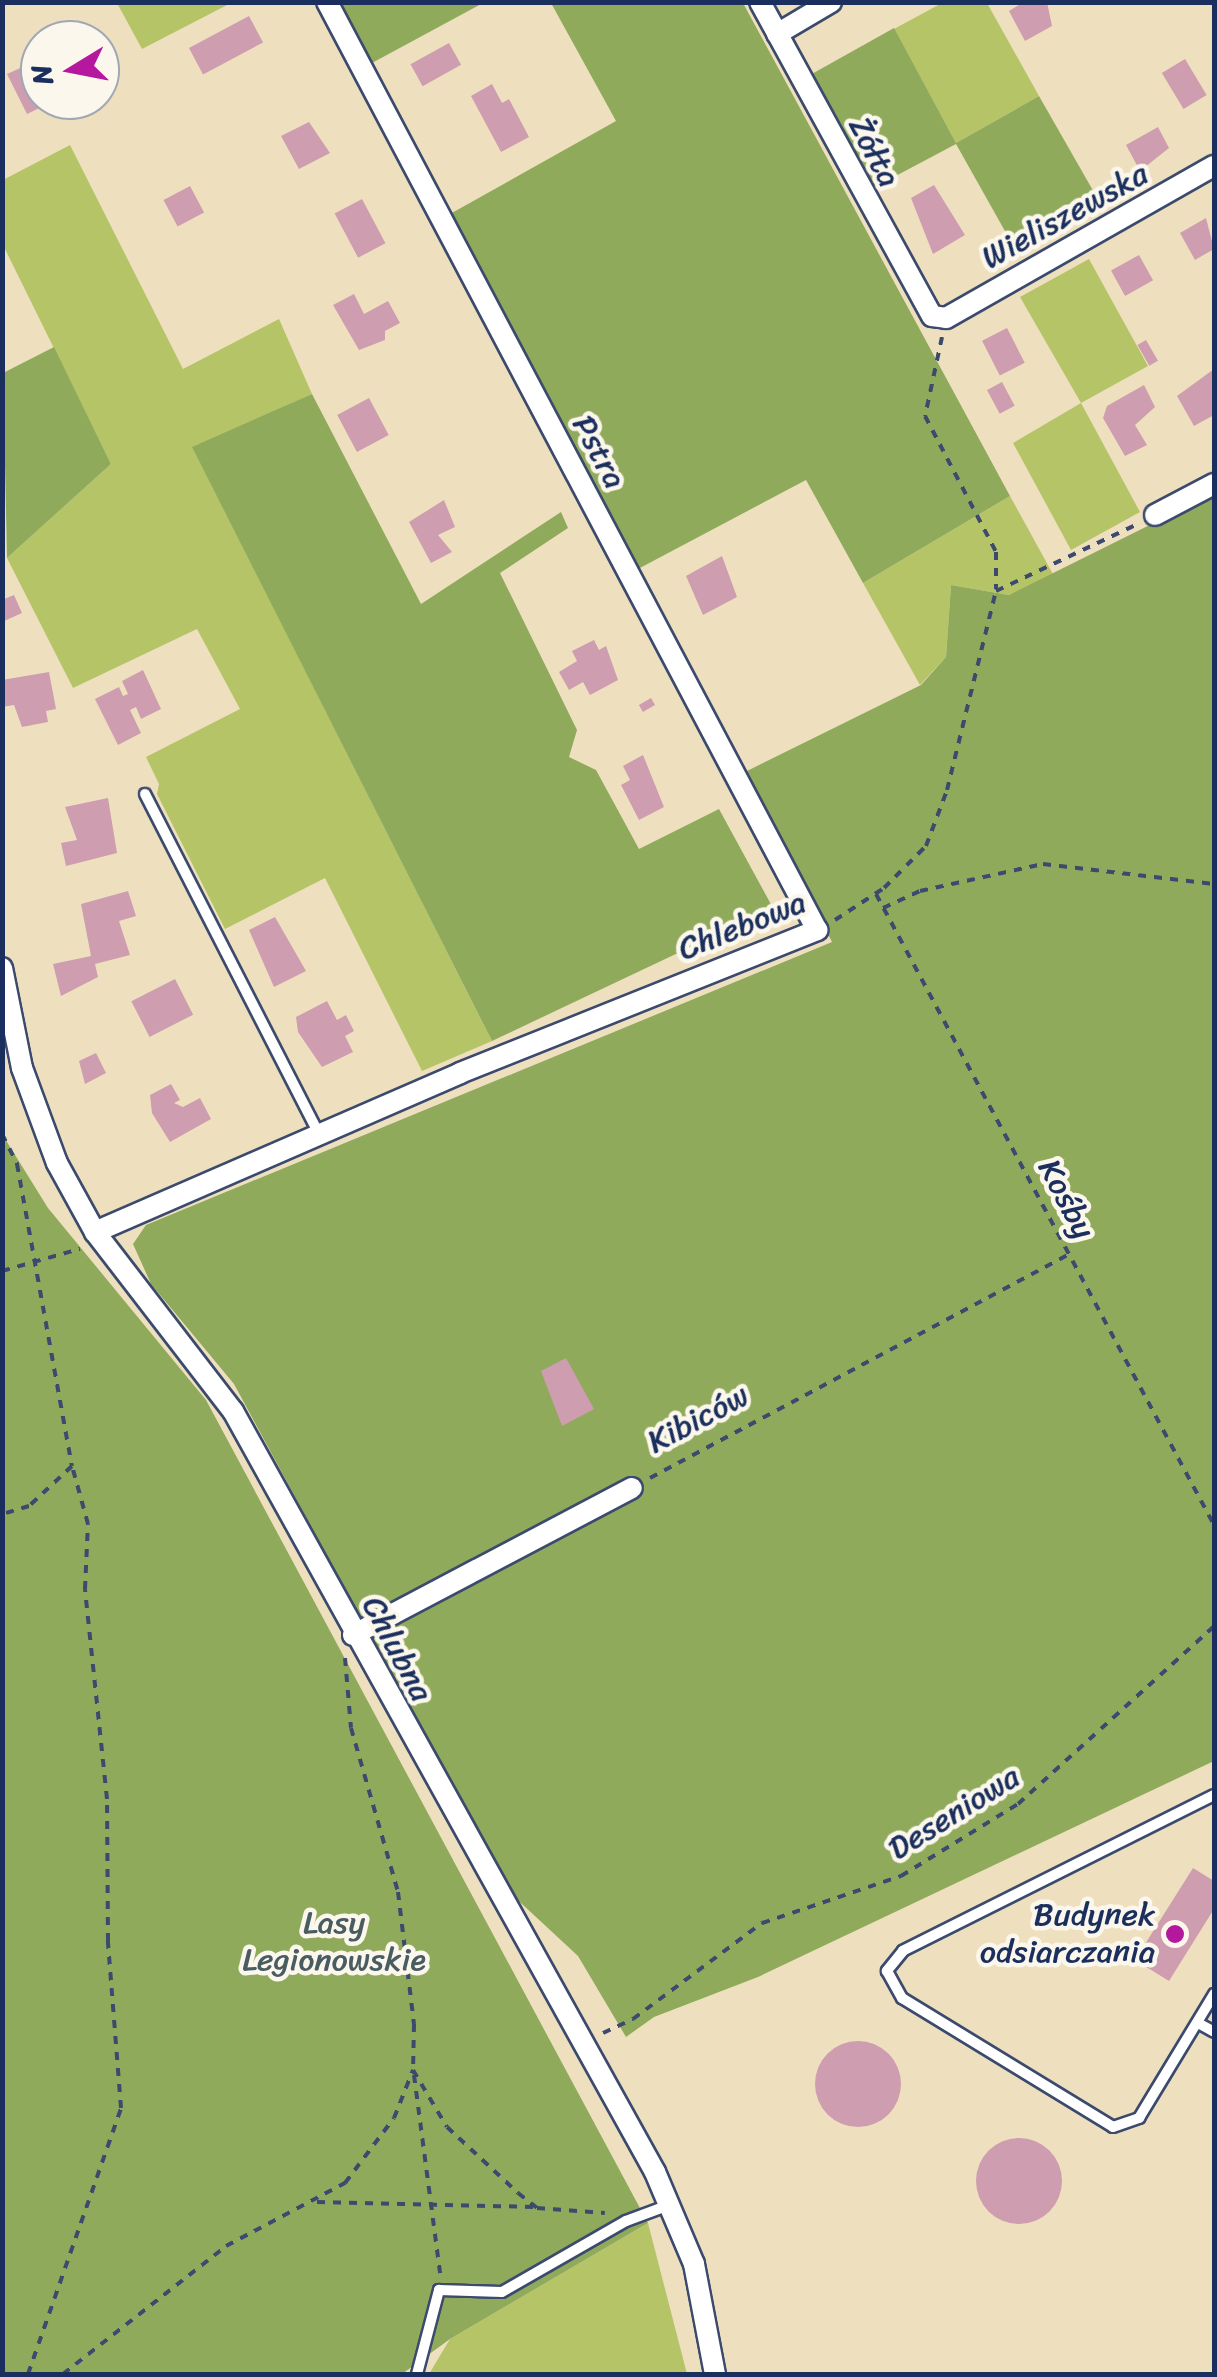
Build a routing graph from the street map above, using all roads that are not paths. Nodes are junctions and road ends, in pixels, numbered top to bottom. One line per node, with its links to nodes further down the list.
1 (327, 2): 10 (street, Pstra)
2 (760, 2): 4 (street, Żółta)
3 (831, 2): 4 (street)
4 (777, 34): 6 (street, Żółta)
5 (1214, 166): 6 (street, Wieliszewska)
6 (946, 318)
7 (1214, 484): 8 (street)
8 (1155, 515)
9 (145, 794): 12 (lane)
10 (817, 930): 12 (street, Chlebowa)
11 (2, 968): 13 (street, Chlubna)
12 (318, 1134): 13 (street, Chlebowa)
13 (99, 1237): 15 (street, Chlubna)
14 (632, 1488): 15 (street, Kibiców)
15 (349, 1644): 20 (street, Chlubna)
16 (1214, 1795): 18 (lane)
17 (1214, 1994): 18 (lane)
18 (1198, 2022): 19 (lane)
19 (1214, 2032)
20 (670, 2204): 21 (lane); 22 (street, Chlubna)
21 (416, 2374)
22 (716, 2374)

